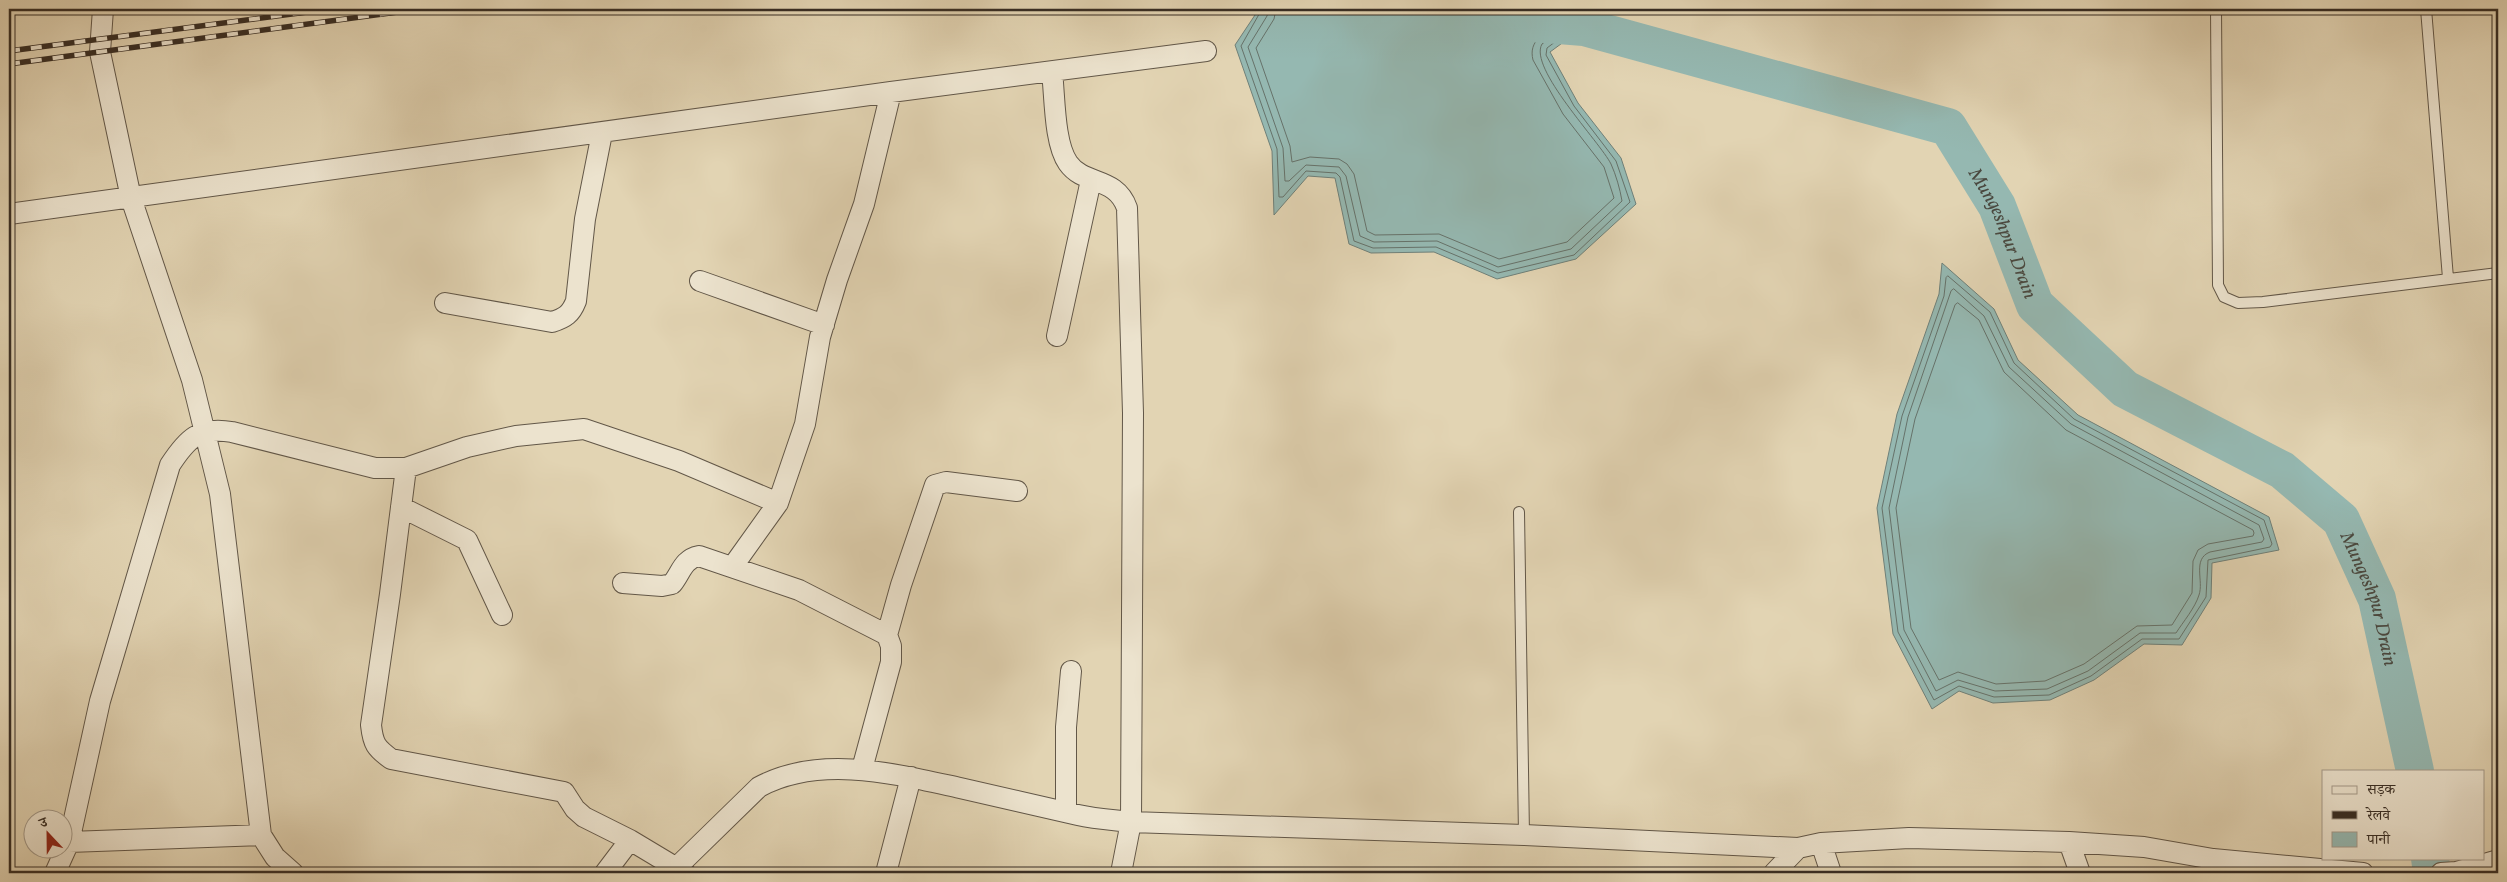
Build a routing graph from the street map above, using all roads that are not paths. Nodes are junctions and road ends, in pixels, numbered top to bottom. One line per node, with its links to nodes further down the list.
1 (103, 9): 9 (street)
2 (2216, 9): 12 (lane)
3 (2426, 9): 12 (lane)
4 (1206, 51): 5 (street)
5 (1052, 72): 6 (street); 8 (street)
6 (891, 92): 7 (street); 15 (street)
7 (602, 133): 9 (street); 14 (street)
8 (1091, 180): 16 (street); 31 (street)
9 (130, 198): 10 (street); 17 (street)
10 (9, 214)
11 (2498, 273): 12 (lane)
12 (2448, 278)
13 (700, 281): 15 (street)
14 (445, 303)
15 (824, 325): 20 (street)
16 (1057, 336)
17 (204, 431): 18 (street); 32 (street); 33 (street)
18 (406, 468): 20 (street); 21 (street)
19 (1017, 492): 26 (street)
20 (778, 503): 23 (street)
21 (401, 507): 25 (street); 35 (street)
22 (1519, 512): 34 (lane)
23 (733, 566): 24 (street); 26 (street)
24 (623, 583)
25 (502, 615)
26 (887, 635): 28 (street)
27 (1071, 671): 30 (street)
28 (862, 769): 29 (street); 43 (street)
29 (912, 777): 30 (street); 48 (street)
30 (1066, 812): 31 (street)
31 (1131, 822): 34 (street); 49 (street)
32 (72, 828)
33 (261, 835): 36 (street); 46 (street)
34 (1524, 836): 39 (street)
35 (630, 840): 43 (street); 47 (street)
36 (72, 842)
37 (2069, 842): 38 (street); 42 (street); 52 (street)
38 (1821, 843): 39 (street); 51 (street)
39 (1798, 848): 50 (street)
40 (61, 860): 45 (street)
41 (2498, 860): 44 (street)
42 (2216, 866): 53 (street)
43 (681, 870)
44 (2476, 870): 54 (street)
45 (55, 873)
46 (293, 873)
47 (605, 873)
48 (886, 873)
49 (1122, 873)
50 (1774, 873)
51 (1831, 873)
52 (2080, 873)
53 (2363, 873)
54 (2449, 873)

